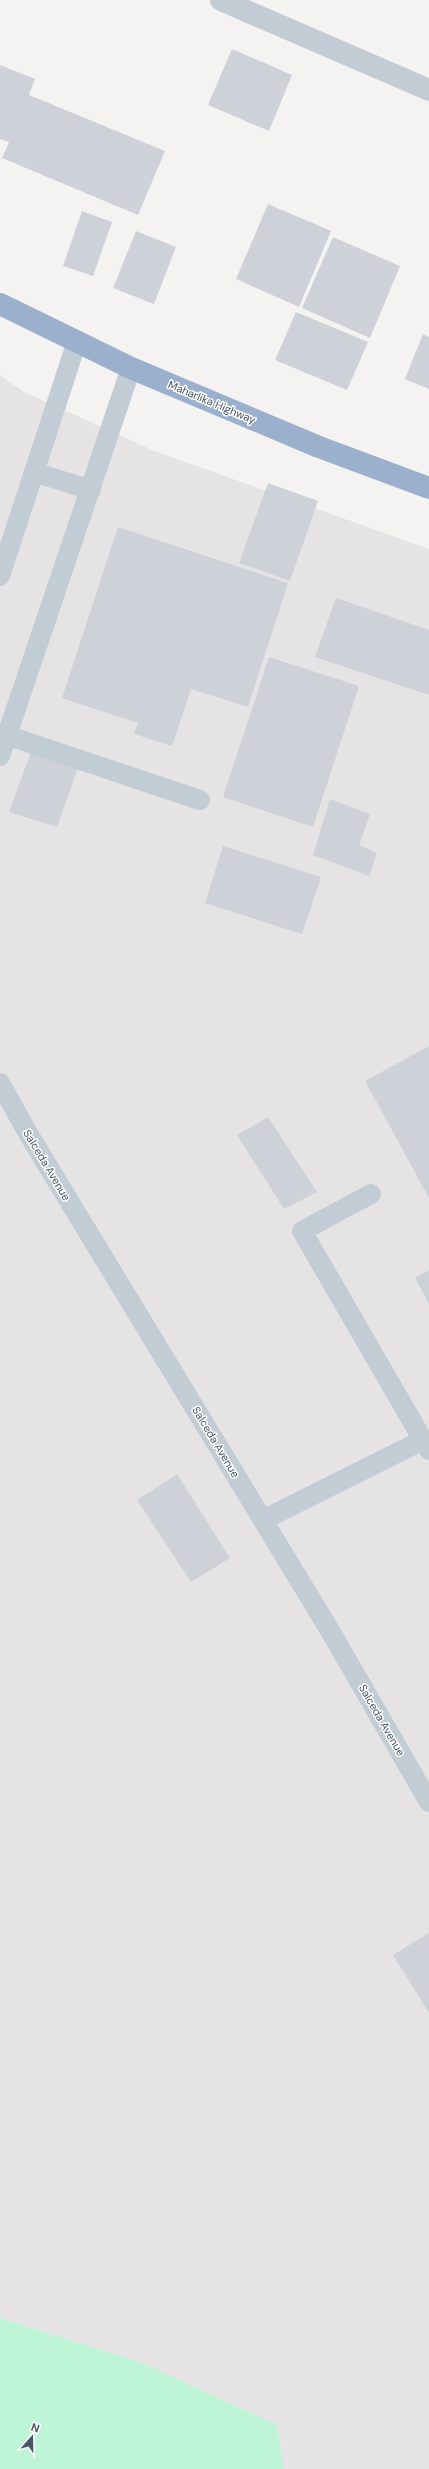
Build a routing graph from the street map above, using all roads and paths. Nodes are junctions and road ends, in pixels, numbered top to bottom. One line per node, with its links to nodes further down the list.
1 (221, 0): 2 (street)
2 (429, 90)
3 (0, 304): 4 (highway, Maharlika Highway)
4 (77, 341): 5 (highway, Maharlika Highway); 6 (lane)
5 (132, 368): 7 (highway, Maharlika Highway); 8 (lane)
6 (34, 472): 8 (lane); 9 (lane)
7 (429, 488)
8 (91, 490): 10 (lane)
9 (0, 576)
10 (4, 734): 11 (lane); 12 (lane)
11 (0, 756)
12 (200, 800)
13 (0, 1083): 16 (lane, Salceda Avenue)
14 (371, 1194): 15 (lane)
15 (426, 1445): 16 (lane)
16 (263, 1520): 17 (lane, Salceda Avenue)
17 (429, 1802)

